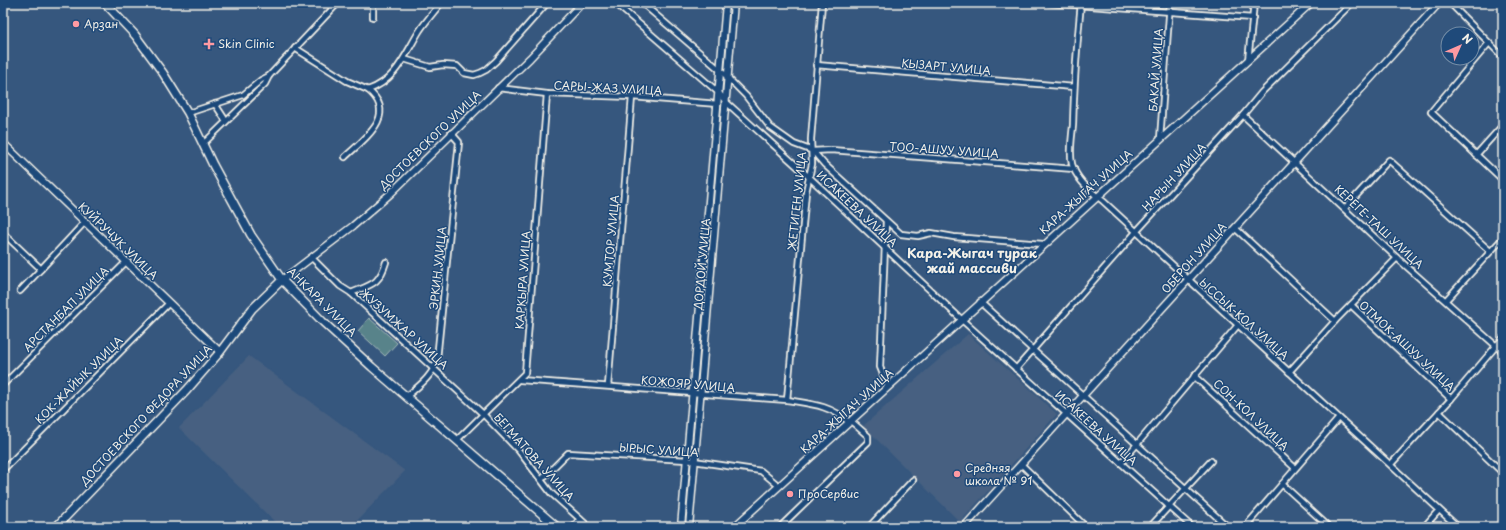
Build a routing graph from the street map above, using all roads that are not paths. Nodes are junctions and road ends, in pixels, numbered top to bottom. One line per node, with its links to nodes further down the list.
1 (105, 3): 41 (main road, АНКАРА УЛИЦА)
2 (338, 3): 24 (street)
3 (373, 3): 21 (street)
4 (441, 3): 26 (street)
5 (547, 3): 26 (street)
6 (582, 3): 33 (street, ДОСТОЕВСКОГО УЛИЦА)
7 (642, 3): 29 (street, ИСАКЕЕВА УЛИЦА)
8 (726, 3): 29 (street, ДОРДОЙ УЛИЦА)
9 (734, 3): 31 (street, ДОРДОЙ УЛИЦА)
10 (822, 3): 28 (street, ЖЕТИГЕН УЛИЦА)
11 (1050, 3): 19 (street)
12 (1170, 3): 20 (street, БАКАЙ УЛИЦА)
13 (1254, 3): 22 (street)
14 (1311, 3): 27 (street, КАРА-ЖЫГАЧ УЛИЦА)
15 (1352, 3): 42 (street, НАРЫН УЛИЦА)
16 (1439, 3): 52 (street, ОБЕРОН УЛИЦА)
17 (1450, 3): 23 (street)
18 (618, 4): 35 (street, ИСАКЕЕВА УЛИЦА)
19 (1080, 4): 20 (street); 32 (street, ЫССЫК-КОЛ УЛИЦА)
20 (1170, 13): 22 (street); 46 (street, БАКАЙ УЛИЦА)
21 (373, 17)
22 (1252, 18): 27 (street)
23 (1489, 43): 25 (street); 50 (street)
24 (295, 48): 30 (street); 34 (street)
25 (1503, 57)
26 (404, 59): 34 (street)
27 (1248, 60): 46 (street, КАРА-ЖЫГАЧ УЛИЦА)
28 (816, 65): 32 (street, КЫЗАРТ УЛИЦА); 49 (street, ЖЕТИГЕН УЛИЦА)
29 (721, 71): 31 (street, ИСАКЕЕВА УЛИЦА); 35 (street, ДОРДОЙ УЛИЦА)
30 (269, 76): 39 (street); 43 (street)
31 (728, 78): 38 (street, ДОРДОЙ УЛИЦА); 49 (street, ИСАКЕЕВА УЛИЦА)
32 (1074, 87): 53 (street, ЫССЫК-КОЛ УЛИЦА)
33 (498, 88): 36 (street, САРЫ-ЖАЗ УЛИЦА); 45 (street, ДОСТОЕВСКОГО УЛИЦА)
34 (368, 90): 51 (street)
35 (719, 92): 38 (street, ИСАКЕЕВА УЛИЦА); 40 (street, ДОРДОЙ УЛИЦА)
36 (547, 94): 37 (street, САРЫ-ЖАЗ УЛИЦА); 92 (street, КАРКЫРА УЛИЦА)
37 (632, 97): 40 (street, САРЫ-ЖАЗ УЛИЦА); 94 (street, КУМТОР УЛИЦА)
38 (726, 102): 54 (street, ИСАКЕЕВА УЛИЦА); 97 (street, ДОРДОЙ УЛИЦА)
39 (216, 104): 41 (street); 43 (street)
40 (718, 104): 96 (street, ДОРДОЙ УЛИЦА)
41 (188, 113): 48 (main road, АНКАРА УЛИЦА)
42 (1243, 115): 52 (street, КЕРЕГЕ-ТАШ УЛИЦА); 61 (street, НАРЫН УЛИЦА)
43 (226, 121): 48 (street)
44 (1503, 125): 50 (street)
45 (452, 133): 67 (street, ДОСТОЕВСКОГО УЛИЦА); 88 (street, ЭРКИН УЛИЦА)
46 (1160, 139): 56 (street, КАРА-ЖЫГАЧ УЛИЦА)
47 (3, 143): 59 (street, КУЙРУЧУК УЛИЦА)
48 (203, 144): 72 (main road, АНКАРА УЛИЦА)
49 (813, 151): 53 (street, ТОО-АШУУ УЛИЦА); 54 (street, ЖЕТИГЕН УЛИЦА); 58 (street, ИСАКЕЕВА УЛИЦА)
50 (1476, 155): 55 (street)
51 (345, 157)
52 (1294, 163): 57 (street, КЕРЕГЕ-ТАШ УЛИЦА); 60 (street, ОБЕРОН УЛИЦА)
53 (1074, 168): 56 (street, ЫССЫК-КОЛ УЛИЦА)
54 (809, 177): 65 (street, ИСАКЕЕВА УЛИЦА); 100 (street, ЖЕТИГЕН УЛИЦА)
55 (1503, 180)
56 (1097, 196): 61 (street, ЫССЫК-КОЛ УЛИЦА); 64 (street, КАРА-ЖЫГАЧ УЛИЦА)
57 (1345, 208): 66 (street); 68 (street, КЕРЕГЕ-ТАШ УЛИЦА)
58 (886, 221): 64 (street, ИСАКЕЕВА УЛИЦА); 65 (street)
59 (84, 223): 69 (street, КУЙРУЧУК УЛИЦА); 71 (street)
60 (1235, 228): 73 (street, ОБЕРОН УЛИЦА); 81 (street)
61 (1136, 232): 73 (street, ЫССЫК-КОЛ УЛИЦА); 85 (street, НАРЫН УЛИЦА)
62 (3, 233): 71 (street)
63 (1503, 238): 66 (street)
64 (1043, 244): 77 (street, КАРА-ЖЫГАЧ УЛИЦА)
65 (886, 249): 80 (street, ИСАКЕЕВА УЛИЦА); 95 (street)
66 (1490, 250): 76 (street)
67 (312, 258): 72 (street, ДОСТОЕВСКОГО УЛИЦА); 75 (street, ЖУЗУМЖАР УЛИЦА)
68 (1397, 258): 76 (street, КЕРЕГЕ-ТАШ УЛИЦА); 79 (street)
69 (126, 262): 78 (street, КУЙРУЧУК УЛИЦА); 93 (street, АРСТАНБАП УЛИЦА)
70 (386, 262): 75 (street)
71 (41, 269): 74 (street)
72 (282, 280): 86 (main road, ДОСТОЕВСКОГО ФЕДОРА УЛИЦА); 98 (main road, АНКАРА УЛИЦА)
73 (1188, 280): 82 (street, ЫССЫК-КОЛ УЛИЦА); 99 (street, ОБЕРОН УЛИЦА)
74 (20, 291)
75 (351, 293): 88 (street, ЖУЗУМЖАР УЛИЦА)
76 (1446, 300): 84 (street, КЕРЕГЕ-ТАШ УЛИЦА)
77 (980, 302): 80 (street, КАРА-ЖЫГАЧ УЛИЦА); 85 (street, ИСАКЕЕВА УЛИЦА)
78 (168, 304): 86 (street, КУЙРУЧУК УЛИЦА); 116 (street, КОК-ЖАЙЫК УЛИЦА)
79 (1351, 305): 81 (street); 101 (street, ОТМОК-АШУУ УЛИЦА)
80 (961, 319): 89 (street, ИСАКЕЕВА УЛИЦА); 95 (street, КАРА-ЖЫГАЧ УЛИЦА)
81 (1335, 321): 90 (street)
82 (1238, 325): 90 (street, ЫССЫК-КОЛ УЛИЦА); 91 (street)
83 (1503, 338): 84 (street)
84 (1496, 346): 87 (street, КЕРЕГЕ-ТАШ УЛИЦА); 101 (street)
85 (1033, 349): 89 (street, НАРЫН УЛИЦА); 99 (street, ИСАКЕЕВА УЛИЦА)
86 (220, 352): 126 (main road, ДОСТОЕВСКОГО ФЕДОРА УЛИЦА)
87 (1503, 352)
88 (435, 369): 98 (street); 103 (street, ЖУЗУМЖАР УЛИЦА)
89 (1016, 369): 104 (street, ИСАКЕЕВА УЛИЦА)
90 (1289, 372): 105 (street, ЫССЫК-КОЛ УЛИЦА)
91 (1194, 376): 108 (street); 115 (street, СОН-КОЛ УЛИЦА)
92 (520, 380): 94 (street, КОЖОЯР УЛИЦА); 103 (street, КАРКЫРА УЛИЦА)
93 (3, 385)
94 (608, 386): 96 (street, КОЖОЯР УЛИЦА)
95 (888, 387): 106 (street, КАРА-ЖЫГАЧ УЛИЦА)
96 (693, 393): 97 (street, КОЖОЯР УЛИЦА); 109 (street, ДОРДОЙ УЛИЦА)
97 (701, 394): 100 (street, КОЖОЯР УЛИЦА); 110 (street, ДОРДОЙ УЛИЦА)
98 (407, 396): 107 (main road, АНКАРА УЛИЦА)
99 (1083, 396): 104 (street, ОБЕРОН УЛИЦА); 108 (street, ИСАКЕЕВА УЛИЦА)
100 (787, 400): 106 (street, КОЖОЯР УЛИЦА)
101 (1451, 400): 102 (street)
102 (1439, 412): 114 (street); 117 (street)
103 (483, 414): 107 (street, КАРКЫРА УЛИЦА); 118 (street, БЕГМАТОВА УЛИЦА)
104 (1066, 415): 112 (street, ИСАКЕЕВА УЛИЦА); 113 (street, ОБЕРОН УЛИЦА)
105 (1339, 418): 114 (street, ЫССЫК-КОЛ УЛИЦА); 115 (street)
106 (850, 421): 121 (street, КАРА-ЖЫГАЧ УЛИЦА); 133 (street, КОЖОЯР УЛИЦА)
107 (457, 440): 127 (main road, АНКАРА УЛИЦА)
108 (1136, 445): 112 (street); 122 (street, ИСАКЕЕВА УЛИЦА)
109 (687, 460): 110 (street, ЫРЫС УЛИЦА); 118 (street, ЫРЫС УЛИЦА); 130 (street, ДОРДОЙ УЛИЦА)
110 (695, 461): 121 (street, ЫРЫС УЛИЦА); 131 (street, ДОРДОЙ УЛИЦА)
111 (1211, 461): 122 (street)
112 (1121, 462): 123 (street, ИСАКЕЕВА УЛИЦА)
113 (1021, 464): 135 (street, ОБЕРОН УЛИЦА); 136 (street)
114 (1391, 464): 124 (street, ЫССЫК-КОЛ УЛИЦА)
115 (1295, 468): 120 (street)
116 (3, 470)
117 (1503, 474)
118 (542, 479): 125 (street, БЕГМАТОВА УЛИЦА)
119 (913, 480): 134 (street)
120 (1282, 484): 140 (street); 141 (street)
121 (779, 486): 132 (street, КАРА-ЖЫГАЧ УЛИЦА)
122 (1185, 488): 123 (street); 139 (street, ИСАКЕЕВА УЛИЦА)
123 (1169, 506): 137 (street); 138 (street, ИСАКЕЕВА УЛИЦА)
124 (1439, 510): 142 (street); 143 (street, ЫССЫК-КОЛ УЛИЦА)
125 (580, 519): 128 (street); 129 (street, БЕГМАТОВА УЛИЦА)
126 (56, 527)
127 (556, 527)
128 (573, 527)
129 (589, 527)
130 (681, 527)
131 (689, 527)
132 (734, 527)
133 (780, 527)
134 (869, 527)
135 (964, 527)
136 (1086, 527)
137 (1150, 527)
138 (1192, 527)
139 (1228, 527)
140 (1245, 527)
141 (1329, 527)
142 (1424, 527)
143 (1458, 527)

